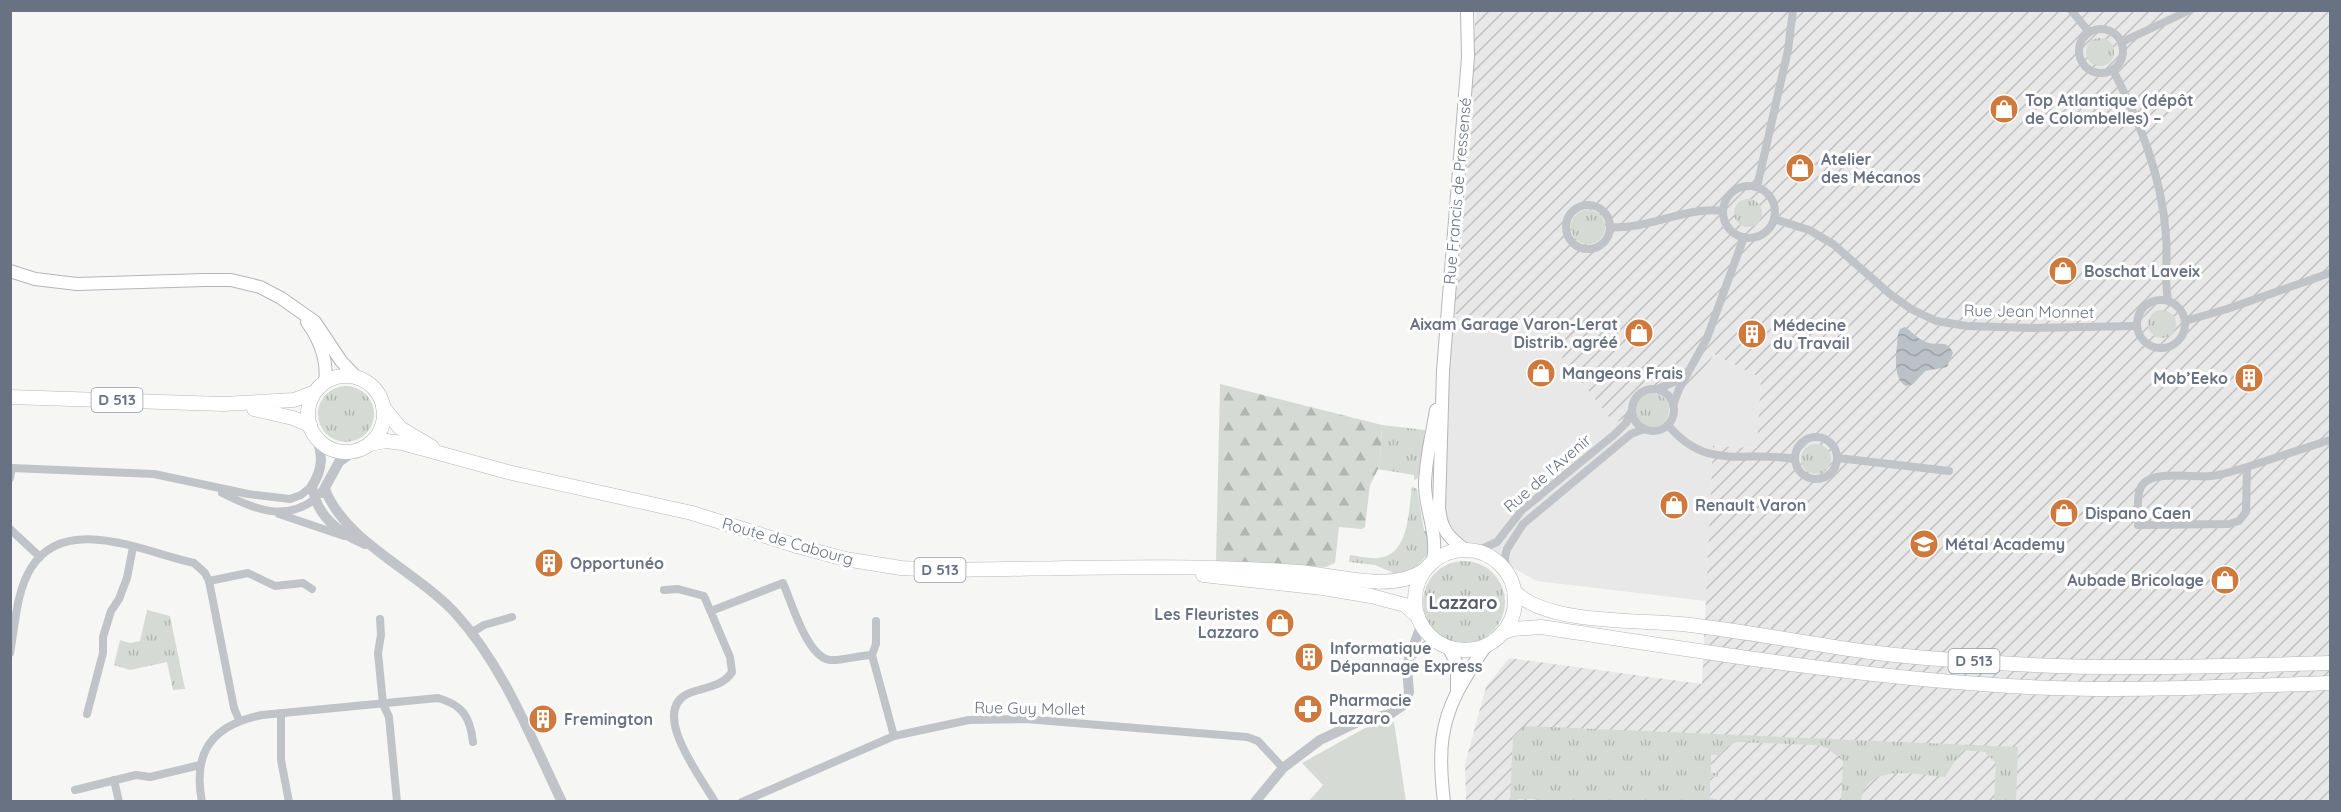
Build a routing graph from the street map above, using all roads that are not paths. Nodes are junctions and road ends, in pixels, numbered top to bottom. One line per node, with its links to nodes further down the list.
1 (1467, 10): 20 (main road, Rue Francis de Pressensé)
2 (1793, 10): 8 (street)
3 (2071, 10): 5 (street)
4 (2190, 10): 6 (street)
5 (2089, 32): 6 (street); 7 (street)
6 (2122, 42): 7 (street)
7 (2113, 70): 15 (street)
8 (1757, 187): 9 (street); 10 (street)
9 (1723, 211): 11 (street); 12 (street)
10 (1774, 219): 12 (street); 18 (street, Rue Jean Monnet)
11 (1610, 227): 11 (street)
12 (1744, 237): 19 (street)
13 (10, 271): 16 (main road)
14 (2331, 273): 17 (street)
15 (2168, 300): 17 (street); 18 (street)
16 (298, 309): 21 (main road); 22 (main road)
17 (2185, 321): 18 (street)
18 (2136, 326)
19 (1689, 370): 23 (street); 27 (street)
20 (1443, 371): 50 (main road); 52 (main road)
21 (357, 378): 22 (main road); 26 (main road)
22 (320, 388): 25 (main road, D 513); 31 (main road)
23 (1657, 389): 27 (street); 28 (street)
24 (10, 397): 25 (main road, D 513)
25 (223, 404): 31 (main road, D 513)
26 (382, 405): 33 (main road); 35 (main road, D 513)
27 (1673, 405): 29 (street)
28 (1631, 412): 30 (street); 50 (street, Rue de l'Avenir)
29 (1668, 425): 30 (street); 37 (street)
30 (1644, 429): 54 (street, Rue de l'Avenir)
31 (313, 431): 34 (main road); 41 (street)
32 (2331, 440): 38 (street)
33 (370, 444): 34 (main road); 35 (main road, D 513)
34 (353, 452): 43 (street)
35 (441, 453): 53 (main road, Route de Cabourg / D 513)
36 (1838, 458): 37 (street); 37 (street); 39 (street)
37 (1795, 459)
38 (2247, 467): 38 (street)
39 (1949, 471)
40 (10, 478): 42 (street)
41 (312, 486): 42 (street); 44 (street)
42 (211, 487): 45 (street)
43 (324, 489): 44 (street); 49 (street)
44 (315, 500): 45 (street); 47 (street)
45 (276, 513): 47 (street)
46 (10, 529): 51 (street)
47 (352, 538): 49 (street)
48 (134, 547): 51 (street); 55 (street); 76 (street)
49 (377, 549): 64 (street)
50 (1471, 550): 52 (main road); 54 (main road)
51 (40, 557): 68 (street)
52 (1428, 566): 53 (main road, D 513); 62 (main road)
53 (1143, 567): 62 (main road, D 513)
54 (1506, 571): 58 (main road)
55 (209, 581): 56 (street); 77 (street)
56 (312, 589)
57 (664, 590): 59 (street)
58 (1515, 592): 65 (main road); 71 (main road, D 513)
59 (711, 611): 69 (street); 89 (street)
60 (507, 615): 64 (street)
61 (380, 619): 74 (street)
62 (1419, 620): 67 (main road); 70 (street)
63 (876, 621): 69 (street)
64 (471, 633): 88 (street)
65 (1502, 633): 66 (main road); 72 (main road, D 513)
66 (1488, 644): 67 (main road); 73 (main road)
67 (1443, 645): 70 (street); 73 (main road)
68 (10, 653)
69 (872, 655): 78 (street)
70 (1411, 655): 81 (street)
71 (2331, 663)
72 (2331, 683)
73 (1457, 691): 92 (main road)
74 (383, 704): 75 (street); 79 (street); 87 (street)
75 (281, 713): 77 (street); 86 (street)
76 (87, 714)
77 (239, 720): 80 (street)
78 (894, 736): 81 (street, Rue Guy Mollet); 90 (street, Rue Guy Mollet)
79 (473, 742)
80 (200, 765): 82 (street); 85 (street)
81 (1283, 768): 91 (street)
82 (114, 780): 83 (street); 84 (street)
83 (75, 790)
84 (119, 801)
85 (202, 801)
86 (289, 801)
87 (397, 801)
88 (562, 801)
89 (715, 801)
90 (742, 801)
91 (1255, 801)
92 (1444, 801)

